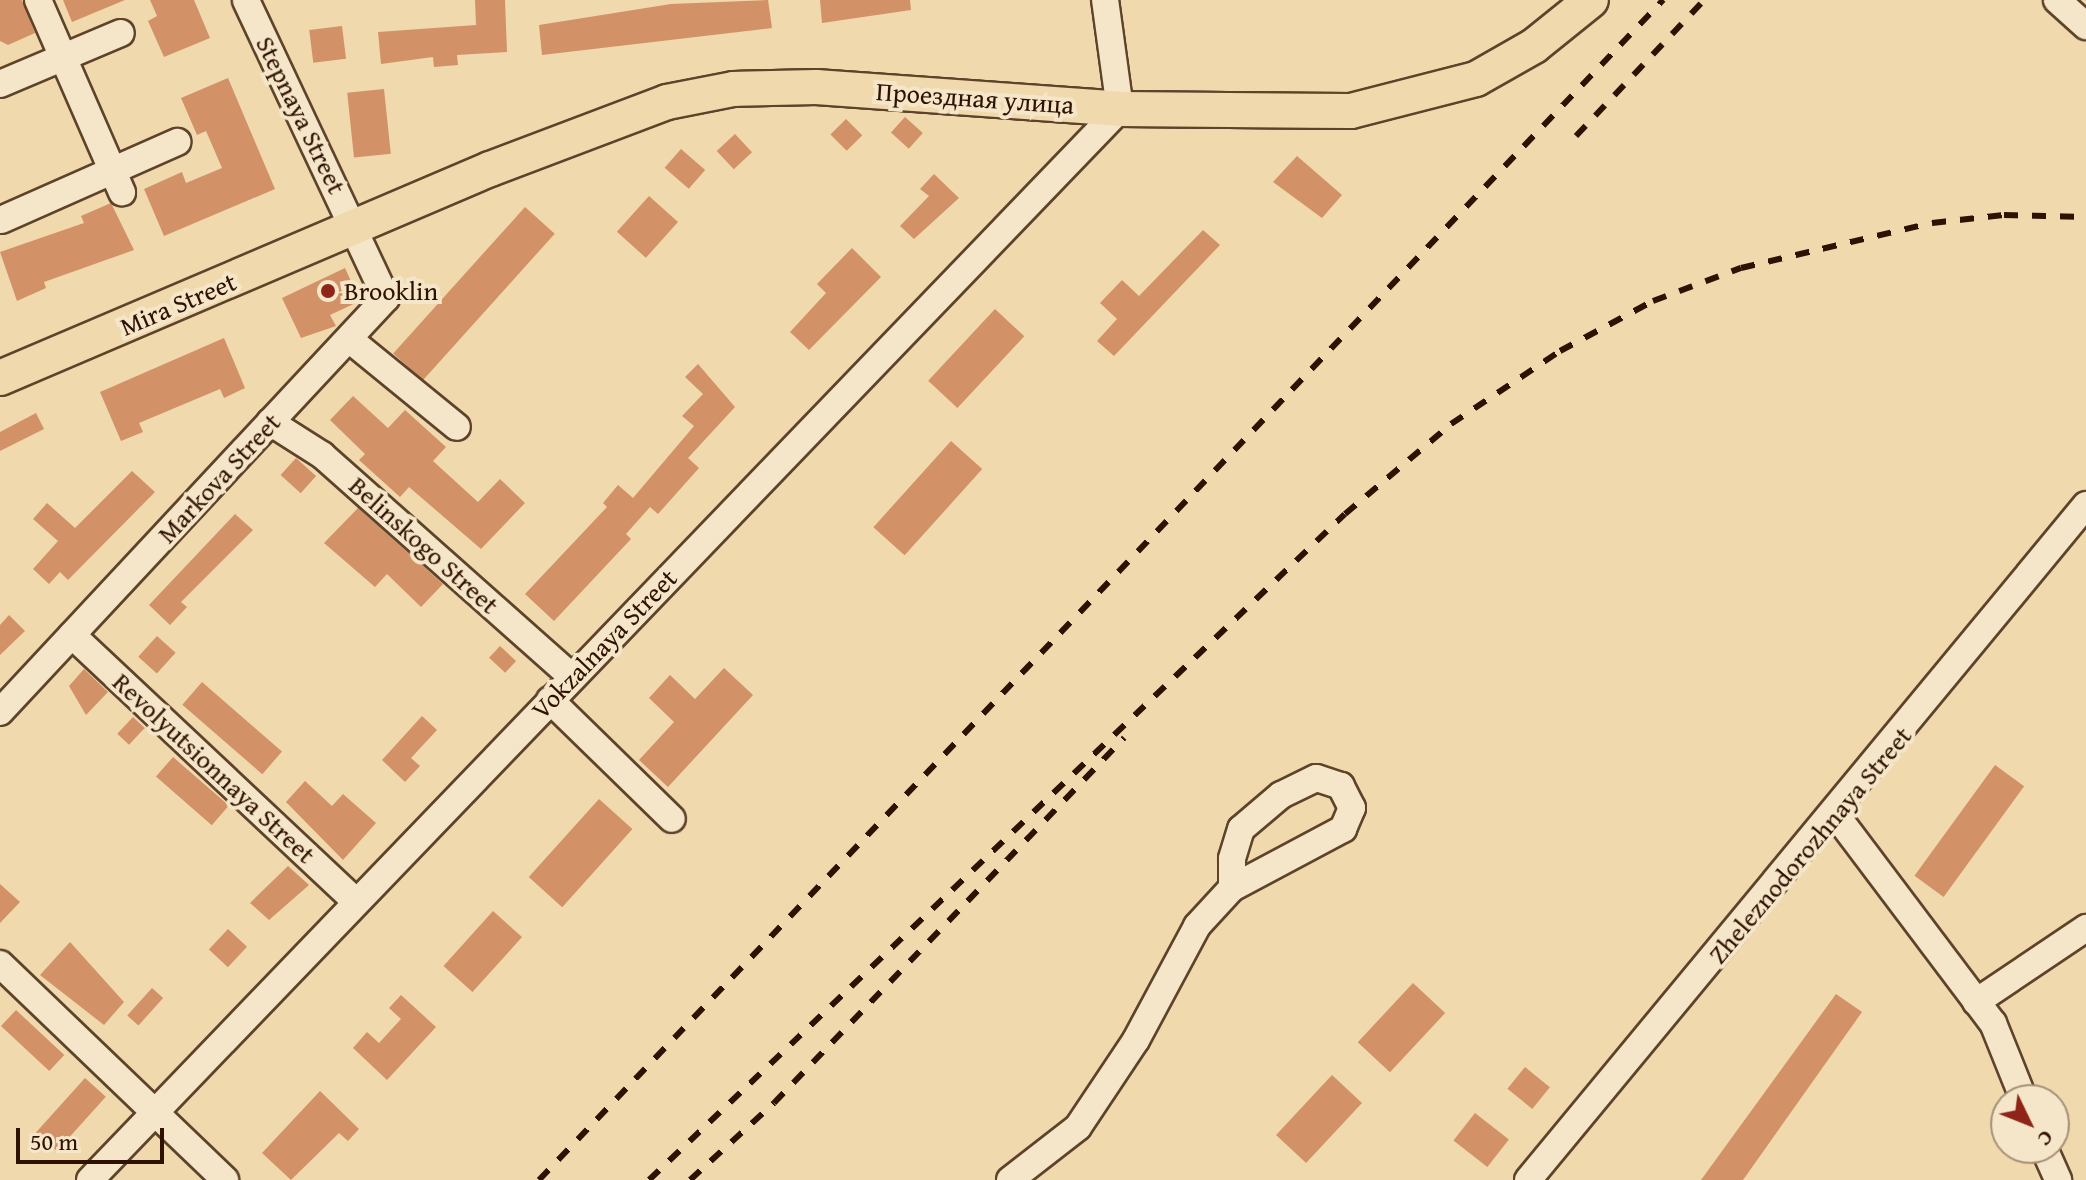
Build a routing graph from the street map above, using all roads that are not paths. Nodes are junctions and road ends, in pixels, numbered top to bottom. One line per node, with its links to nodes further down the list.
1 (38, 0): 8 (street)
2 (246, 0): 14 (street, Stepnaya Street)
3 (1105, 0): 10 (street)
4 (1591, 0): 10 (main road, Проездная улица)
5 (2057, 0): 6 (street)
6 (2086, 26)
7 (121, 33): 8 (street)
8 (63, 57): 9 (street); 12 (street)
9 (0, 84)
10 (1120, 109): 14 (main road, Проездная улица); 21 (street, Vokzalnaya Street)
11 (177, 142): 12 (street)
12 (118, 181): 13 (street)
13 (1, 220)
14 (356, 230): 15 (street, Markova Street); 16 (main road, Mira Street)
15 (349, 339): 17 (street, Markova Street); 18 (street)
16 (0, 378)
17 (270, 422): 20 (street, Markova Street); 21 (street, Belinskogo Street)
18 (457, 427)
19 (2086, 505): 24 (street, Zheleznodorozhnaya Street)
20 (72, 635): 23 (street, Markova Street); 27 (street, Revolyutsionnaya Street)
21 (572, 677): 22 (street, Vokzalnaya Street)
22 (550, 700): 25 (street); 27 (street, Vokzalnaya Street)
23 (0, 712)
24 (1836, 815): 30 (street); 36 (street, Zheleznodorozhnaya Street)
25 (672, 819)
26 (1232, 888): 26 (street); 35 (street)
27 (356, 902): 32 (street, Vokzalnaya Street)
28 (2086, 928): 30 (street)
29 (0, 964): 32 (street)
30 (1976, 1002): 31 (street)
31 (2018, 1084)
32 (155, 1112): 33 (street, Vokzalnaya Street); 34 (street)
33 (90, 1180)
34 (225, 1180)
35 (1010, 1180)
36 (1528, 1180)

